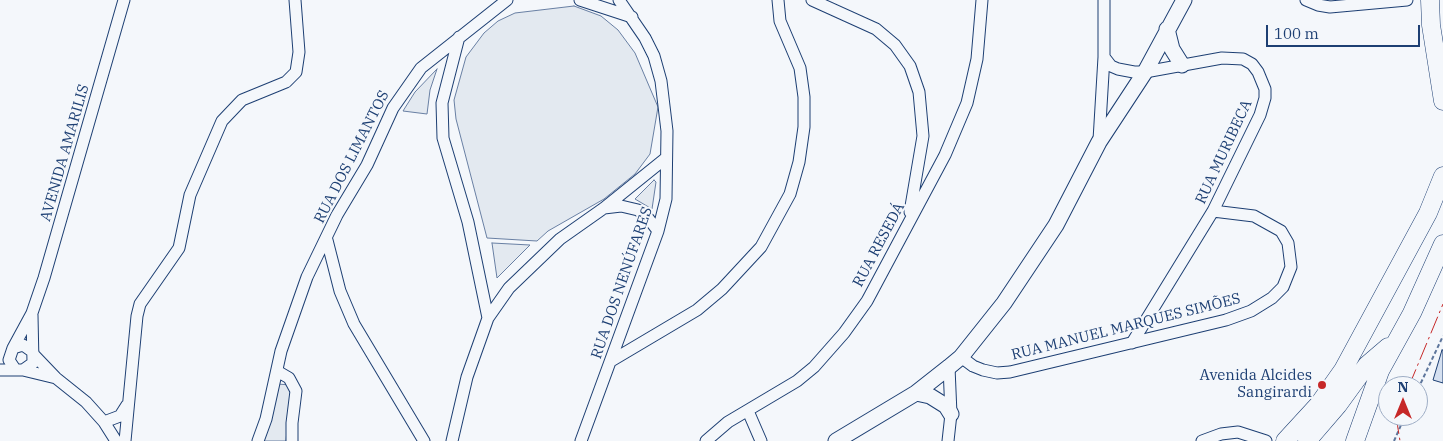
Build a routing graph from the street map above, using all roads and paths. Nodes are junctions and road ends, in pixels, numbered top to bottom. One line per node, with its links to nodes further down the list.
1 (124, 0): 32 (street, AVENIDA AMARILIS)
2 (294, 0): 48 (street)
3 (506, 0): 17 (street, RUA DOS LIMANTOS)
4 (580, 0): 14 (street)
5 (620, 0): 14 (street, RUA DOS NENÚFARES)
6 (778, 0): 40 (street)
7 (812, 0): 28 (street)
8 (982, 0): 28 (street, RUA RESEDÁ)
9 (1104, 0): 18 (street)
10 (1184, 0): 16 (main road)
11 (1306, 0): 12 (street)
12 (1407, 0)
13 (1430, 0): 15 (highway)
14 (632, 17): 24 (street, RUA DOS NENÚFARES)
15 (1431, 25): 19 (highway); 22 (highway)
16 (1167, 29): 20 (main road); 21 (main road)
17 (458, 37): 30 (street, RUA DOS LIMANTOS); 33 (street)
18 (1104, 57): 21 (street, RUA MURIBECA); 23 (street)
19 (1443, 57)
20 (1182, 66): 21 (street, RUA MURIBECA); 27 (street, RUA MURIBECA)
21 (1145, 72): 23 (main road)
22 (1443, 101)
23 (1099, 142): 39 (main road)
24 (666, 158): 26 (street); 29 (street, RUA DOS NENÚFARES)
25 (1443, 176): 66 (highway)
26 (604, 208): 29 (street); 33 (street)
27 (1213, 211): 36 (street, RUA MURIBECA); 36 (street, RUA MANUEL MARQUES SIMÕES)
28 (908, 222): 49 (street, RUA RESEDÁ)
29 (658, 231): 40 (street, RUA DOS NENÚFARES)
30 (327, 240): 44 (street); 57 (street, RUA DOS LIMANTOS)
31 (1443, 244): 35 (highway)
32 (32, 313): 37 (street, AVENIDA AMARILIS); 38 (street, AVENIDA AMARILIS)
33 (488, 318): 58 (street)
34 (1443, 336): 45 (path)
35 (1397, 340): 67 (highway); 68 (highway)
36 (1132, 344): 39 (street, RUA MANUEL MARQUES SIMÕES)
37 (8, 352): 38 (street); 42 (street)
38 (33, 354): 42 (street); 46 (street)
39 (961, 357): 41 (main road)
40 (611, 361): 59 (street, RUA DOS NENÚFARES)
41 (949, 368): 47 (main road); 50 (street)
42 (19, 369): 43 (street); 46 (street)
43 (0, 370)
44 (277, 371): 55 (street); 56 (street)
45 (1424, 376)
46 (56, 378): 51 (street)
47 (916, 393): 50 (main road); 62 (main road)
48 (127, 404): 51 (street); 54 (street)
49 (748, 411): 60 (street, RUA RESEDÁ); 61 (street)
50 (951, 414): 63 (street)
51 (104, 422): 53 (street)
52 (1401, 426): 69 (path)
53 (116, 441)
54 (124, 441)
55 (258, 441)
56 (292, 441)
57 (424, 441)
58 (452, 441)
59 (581, 441)
60 (706, 441)
61 (761, 441)
62 (836, 441)
63 (948, 441)
64 (1202, 441): 65 (street)
65 (1266, 441)
66 (1285, 441)
67 (1307, 441)
68 (1355, 441)
69 (1394, 441)

